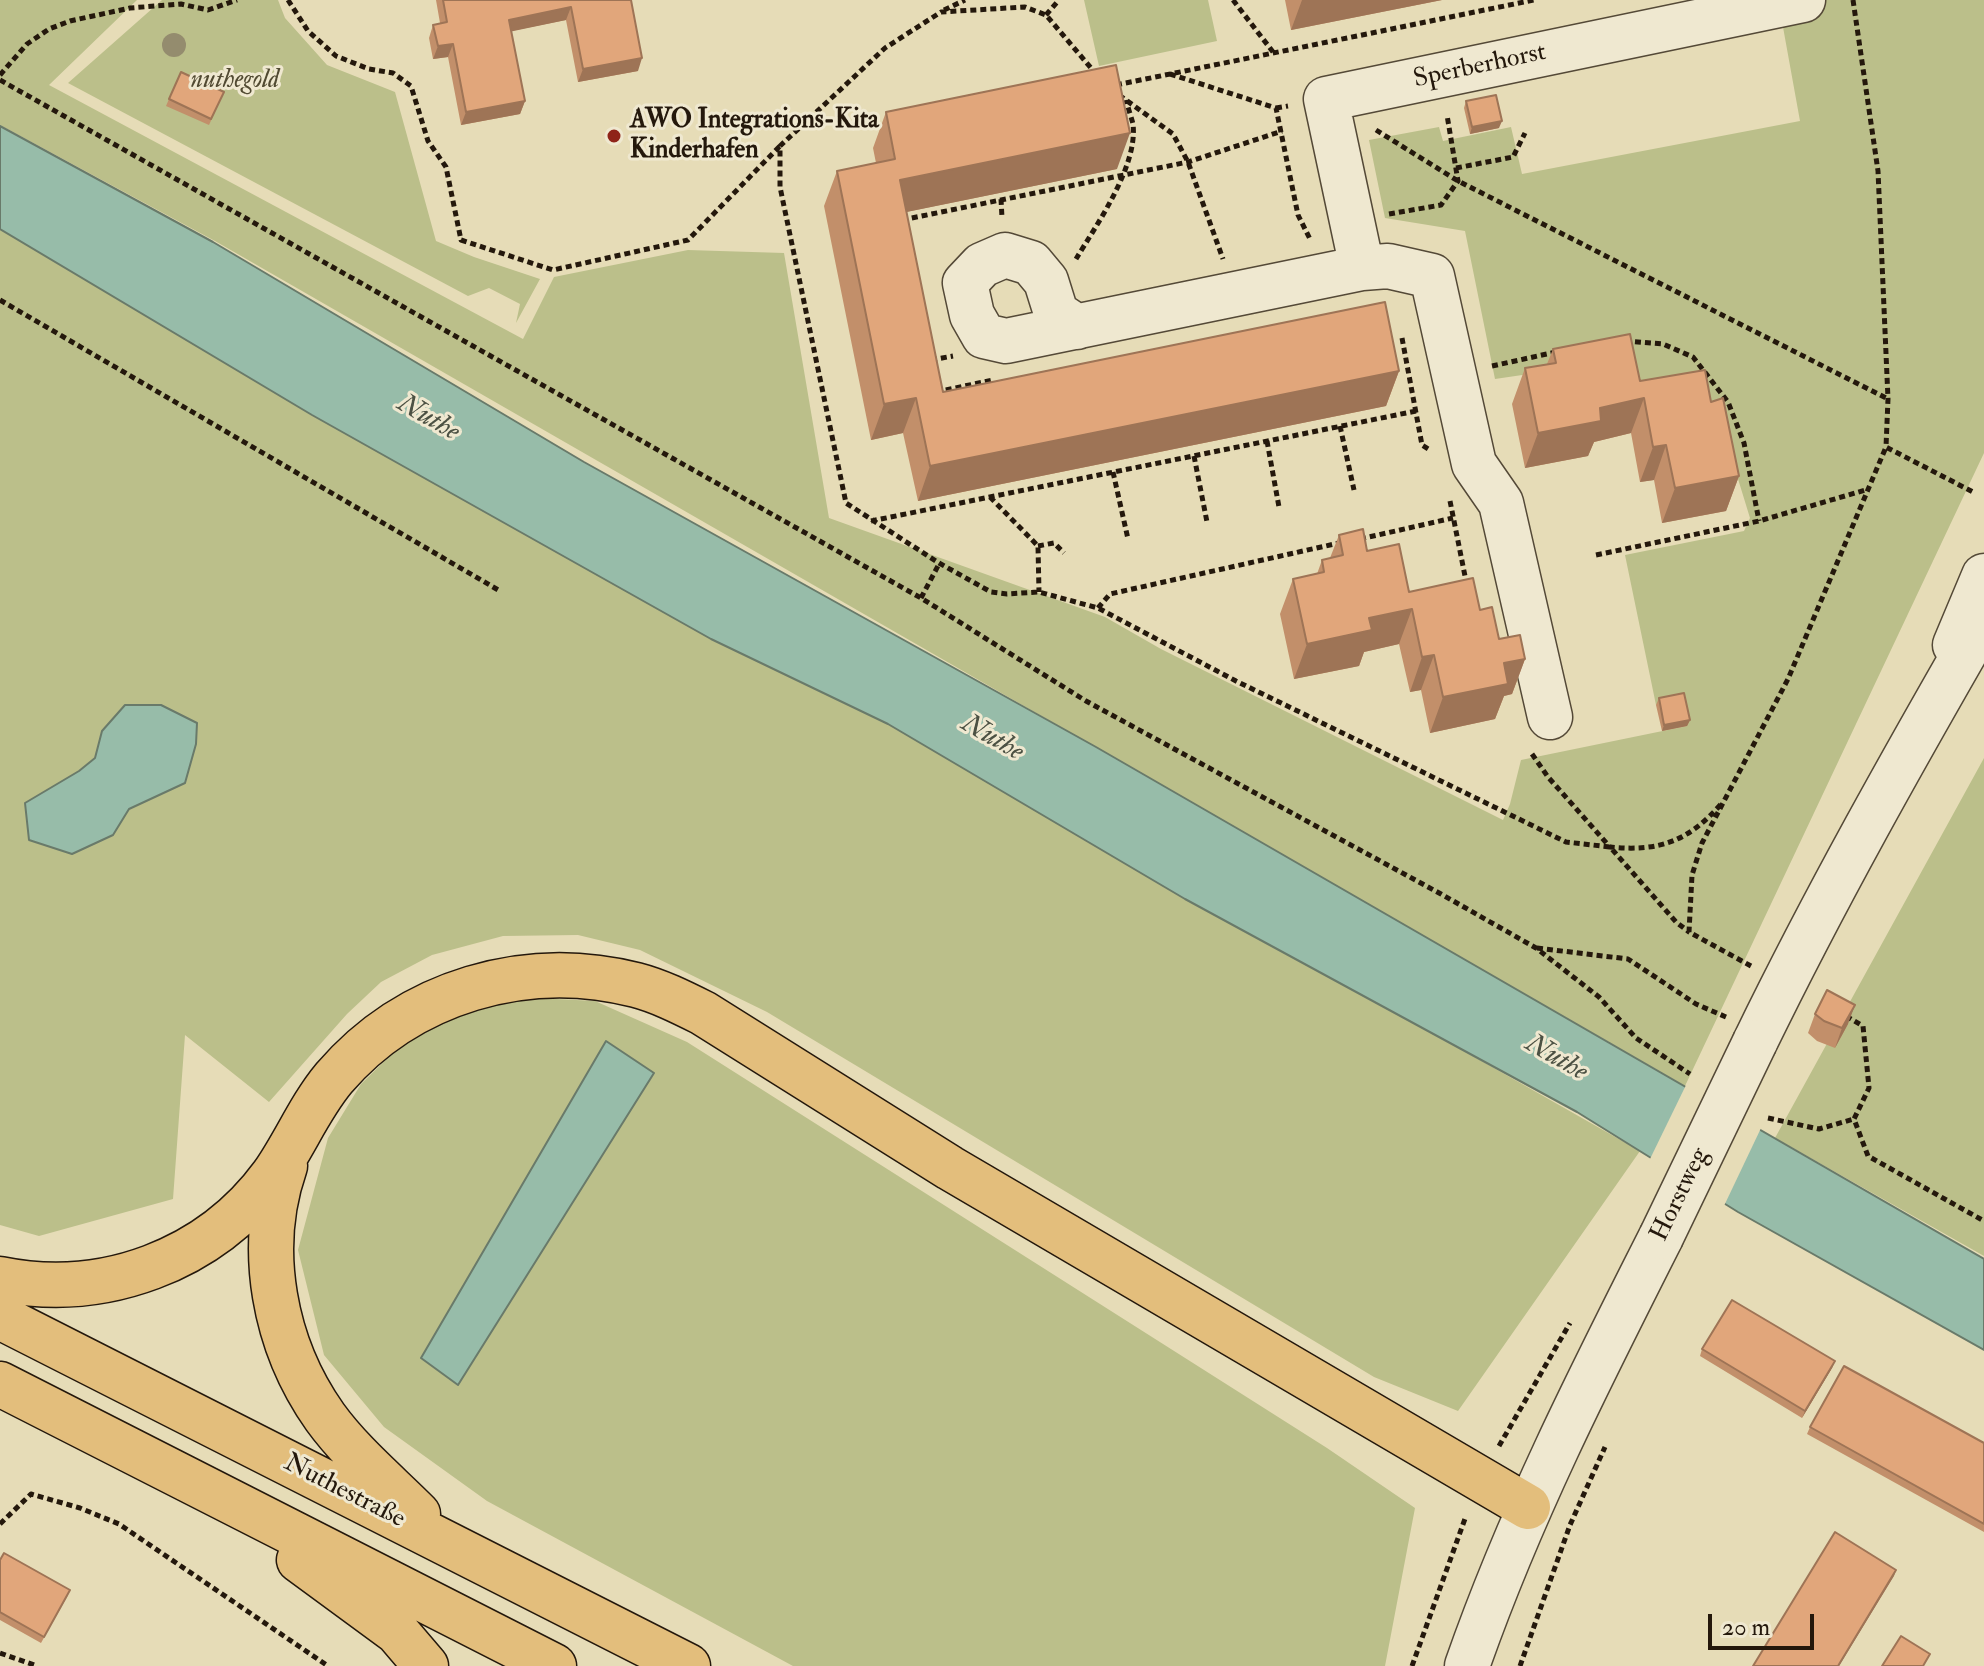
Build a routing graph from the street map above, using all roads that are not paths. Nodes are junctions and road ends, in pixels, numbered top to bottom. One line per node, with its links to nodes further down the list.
1 (1803, 0): 2 (street, Sperberhorst)
2 (1345, 271): 3 (street); 6 (street)
3 (1064, 313)
4 (1984, 576): 7 (street, Horstweg)
5 (1984, 619): 7 (street, Horstweg)
6 (1540, 735)
7 (1917, 736): 13 (street, Horstweg, bridge)
8 (292, 1144): 9 (highway); 13 (highway); 14 (highway)
9 (0, 1279)
10 (0, 1317): 14 (highway, Nuthestraße)
11 (0, 1384): 12 (highway)
12 (190, 1480): 15 (highway); 16 (highway)
13 (1528, 1507): 18 (street, Horstweg)
14 (451, 1546): 17 (highway, Nuthestraße)
15 (426, 1666)
16 (554, 1666)
17 (688, 1666)
18 (1467, 1666)

